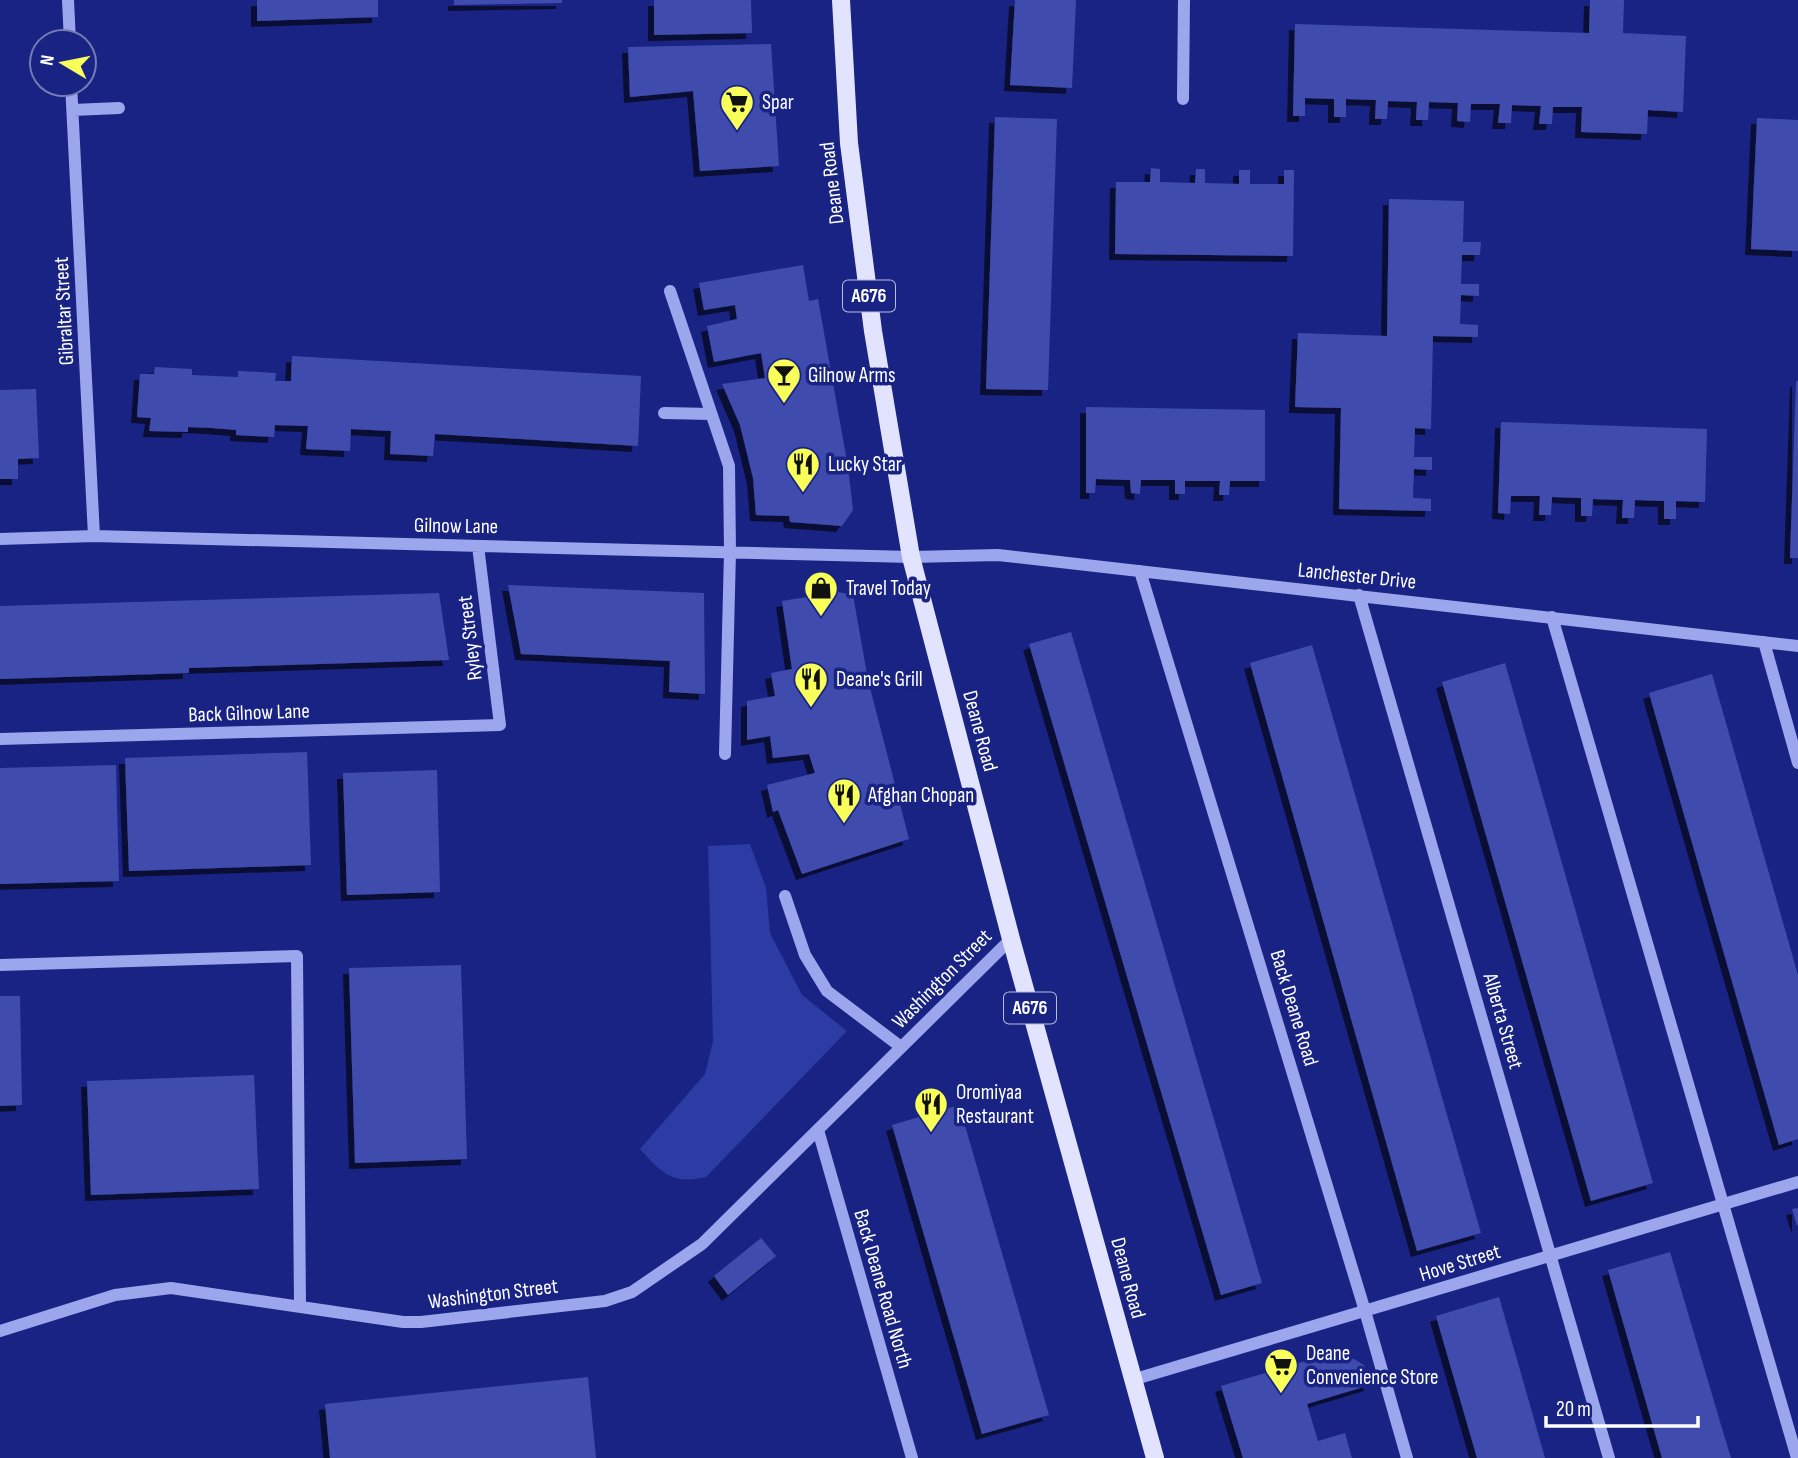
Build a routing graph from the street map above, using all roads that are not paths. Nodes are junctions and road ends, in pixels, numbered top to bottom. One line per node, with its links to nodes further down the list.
1 (68, 0): 4 (street)
2 (841, 0): 16 (main road, Deane Road / A676)
3 (1184, 0): 6 (street)
4 (69, 28)
5 (72, 98): 8 (street, Gibraltar Street)
6 (1183, 99)
7 (118, 108): 8 (street)
8 (73, 110): 12 (street, Gibraltar Street)
9 (670, 291): 11 (street)
10 (664, 413): 11 (street)
11 (711, 414): 15 (street)
12 (94, 536): 13 (street, Gilnow Lane); 14 (street, Gilnow Lane)
13 (0, 539)
14 (478, 545): 15 (street, Gilnow Lane); 22 (street, Ryley Street)
15 (730, 552): 16 (street, Gilnow Lane); 24 (street)
16 (911, 557): 17 (street, Lanchester Drive); 27 (main road, Deane Road / A676)
17 (1140, 570): 18 (street, Lanchester Drive); 35 (street, Back Deane Road)
18 (1359, 595): 19 (street, Lanchester Drive); 33 (street, Alberta Street)
19 (1552, 617): 20 (street, Lanchester Drive); 32 (street)
20 (1764, 642): 21 (street, Lanchester Drive); 25 (street)
21 (1798, 646)
22 (500, 725): 23 (street, Back Gilnow Lane)
23 (0, 738)
24 (725, 754)
25 (1798, 763)
26 (785, 896): 29 (street, Washington Street)
27 (1011, 939): 29 (street, Washington Street); 37 (main road, Deane Road / A676)
28 (0, 965): 34 (street)
29 (901, 1047): 30 (street, Washington Street)
30 (818, 1130): 34 (street, Washington Street); 39 (street, Back Deane Road North)
31 (1798, 1182): 32 (street, Hove Street)
32 (1724, 1204): 33 (street, Hove Street); 42 (street)
33 (1551, 1256): 35 (street, Hove Street); 41 (street, Alberta Street)
34 (300, 1306): 36 (street, Washington Street)
35 (1366, 1311): 37 (street, Hove Street); 40 (street, Back Deane Road)
36 (0, 1331)
37 (1132, 1380): 38 (main road, Deane Road / A676)
38 (1153, 1457)
39 (912, 1458)
40 (1407, 1458)
41 (1609, 1458)
42 (1797, 1458)

